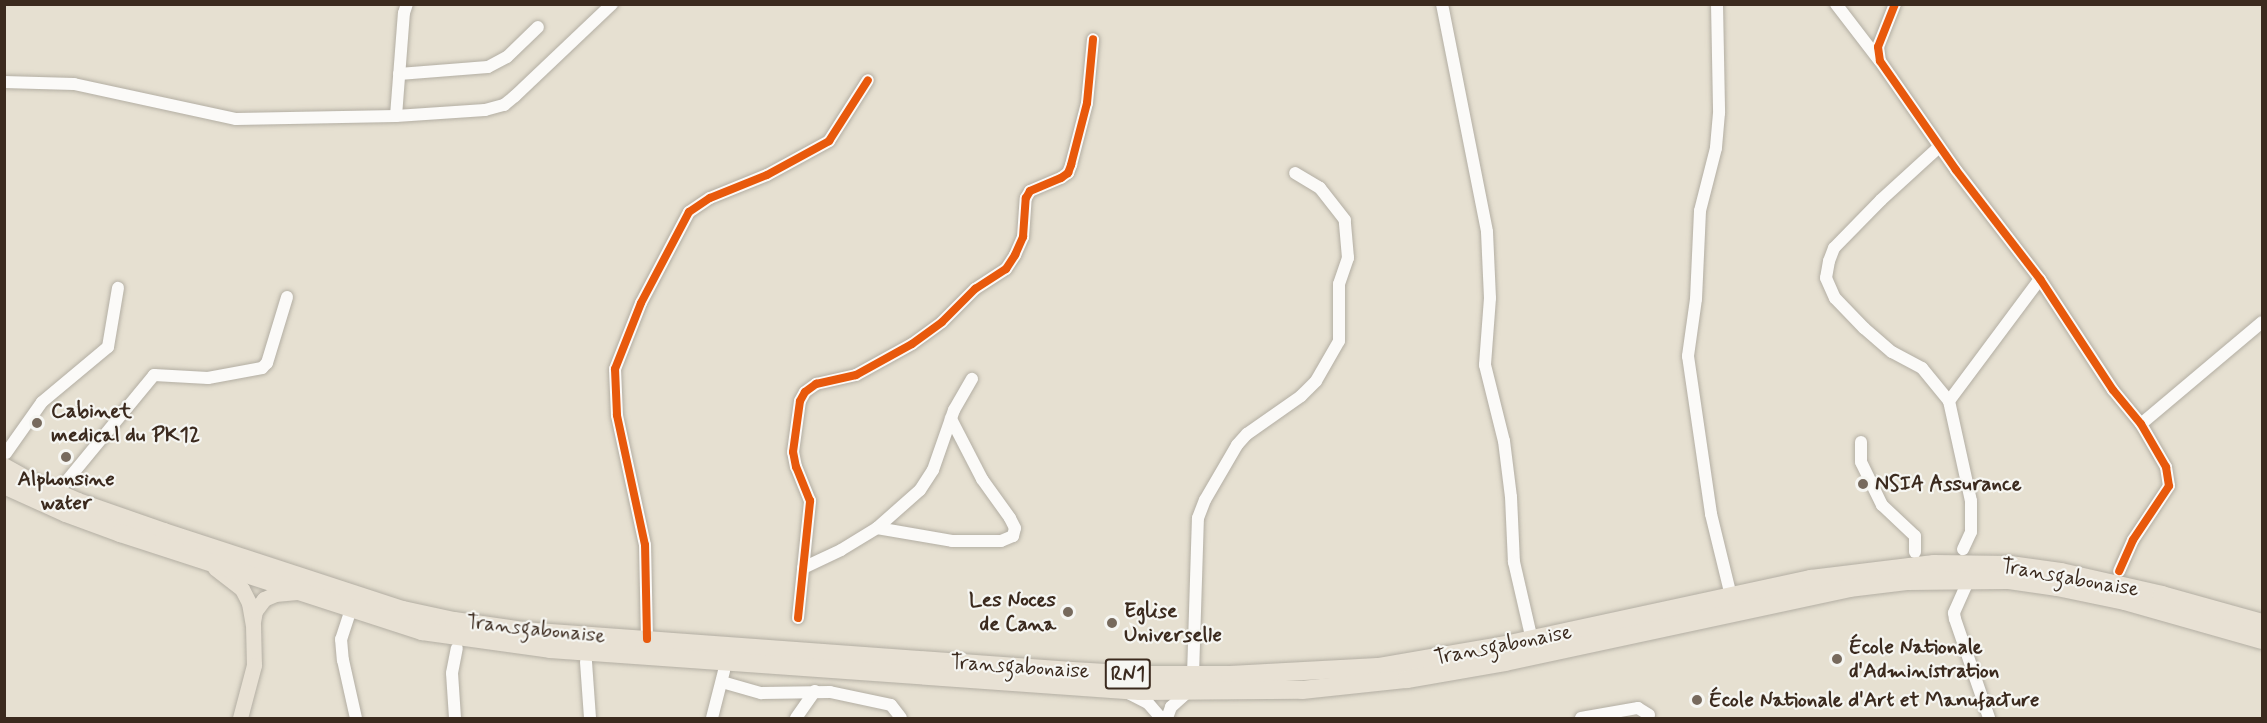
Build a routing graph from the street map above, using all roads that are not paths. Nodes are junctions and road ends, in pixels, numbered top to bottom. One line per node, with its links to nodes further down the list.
1 (407, 4): 10 (street)
2 (612, 4): 13 (street)
3 (1442, 4): 42 (street)
4 (1716, 4): 36 (street)
5 (1836, 4): 9 (street)
6 (1895, 4): 9 (street)
7 (538, 27): 10 (street)
8 (1093, 39): 32 (street)
9 (1880, 61): 14 (street)
10 (399, 74): 13 (street)
11 (868, 80): 41 (street)
12 (4, 82): 13 (street)
13 (396, 116)
14 (1939, 147): 16 (street); 21 (street)
15 (1295, 173): 46 (street)
16 (2040, 279): 21 (street); 23 (street)
17 (118, 288): 25 (street)
18 (287, 297): 26 (street)
19 (2262, 322): 23 (street)
20 (972, 379): 22 (street)
21 (1949, 401): 29 (street)
22 (951, 419): 28 (street); 28 (street)
23 (2141, 424): 33 (street)
24 (1861, 442): 30 (street)
25 (5, 460): 41 (highway, Transgabonaise / RN1)
26 (65, 483)
27 (4, 485): 31 (highway, Transgabonaise / RN1)
28 (877, 528): 32 (street)
29 (1963, 549)
30 (1915, 552)
31 (208, 563): 35 (highway, Transgabonaise / RN1); 40 (main road)
32 (803, 568): 38 (street)
33 (2119, 571)
34 (1969, 579): 43 (highway, Transgabonaise / RN1); 46 (highway, Transgabonaise / RN1); 60 (street)
35 (299, 592): 37 (highway, Transgabonaise / RN1); 40 (main road)
36 (1731, 596): 39 (highway, Transgabonaise / RN1); 42 (highway, Transgabonaise / RN1)
37 (351, 609): 47 (highway, Transgabonaise / RN1); 51 (street)
38 (798, 618)
39 (2262, 623)
40 (253, 625): 50 (main road)
41 (647, 639): 46 (highway, Transgabonaise / RN1)
42 (1532, 640): 46 (highway, Transgabonaise / RN1)
43 (2262, 640)
44 (457, 648): 52 (street)
45 (586, 662): 53 (street)
46 (1191, 683): 47 (highway, Transgabonaise / RN1); 58 (street)
47 (1116, 688): 57 (street)
48 (815, 691): 54 (street); 55 (street); 56 (street)
49 (1650, 715): 59 (street)
50 (240, 718)
51 (356, 718)
52 (455, 718)
53 (590, 718)
54 (712, 718)
55 (796, 718)
56 (901, 718)
57 (1161, 718)
58 (1167, 718)
59 (1581, 718)
60 (1989, 718)

